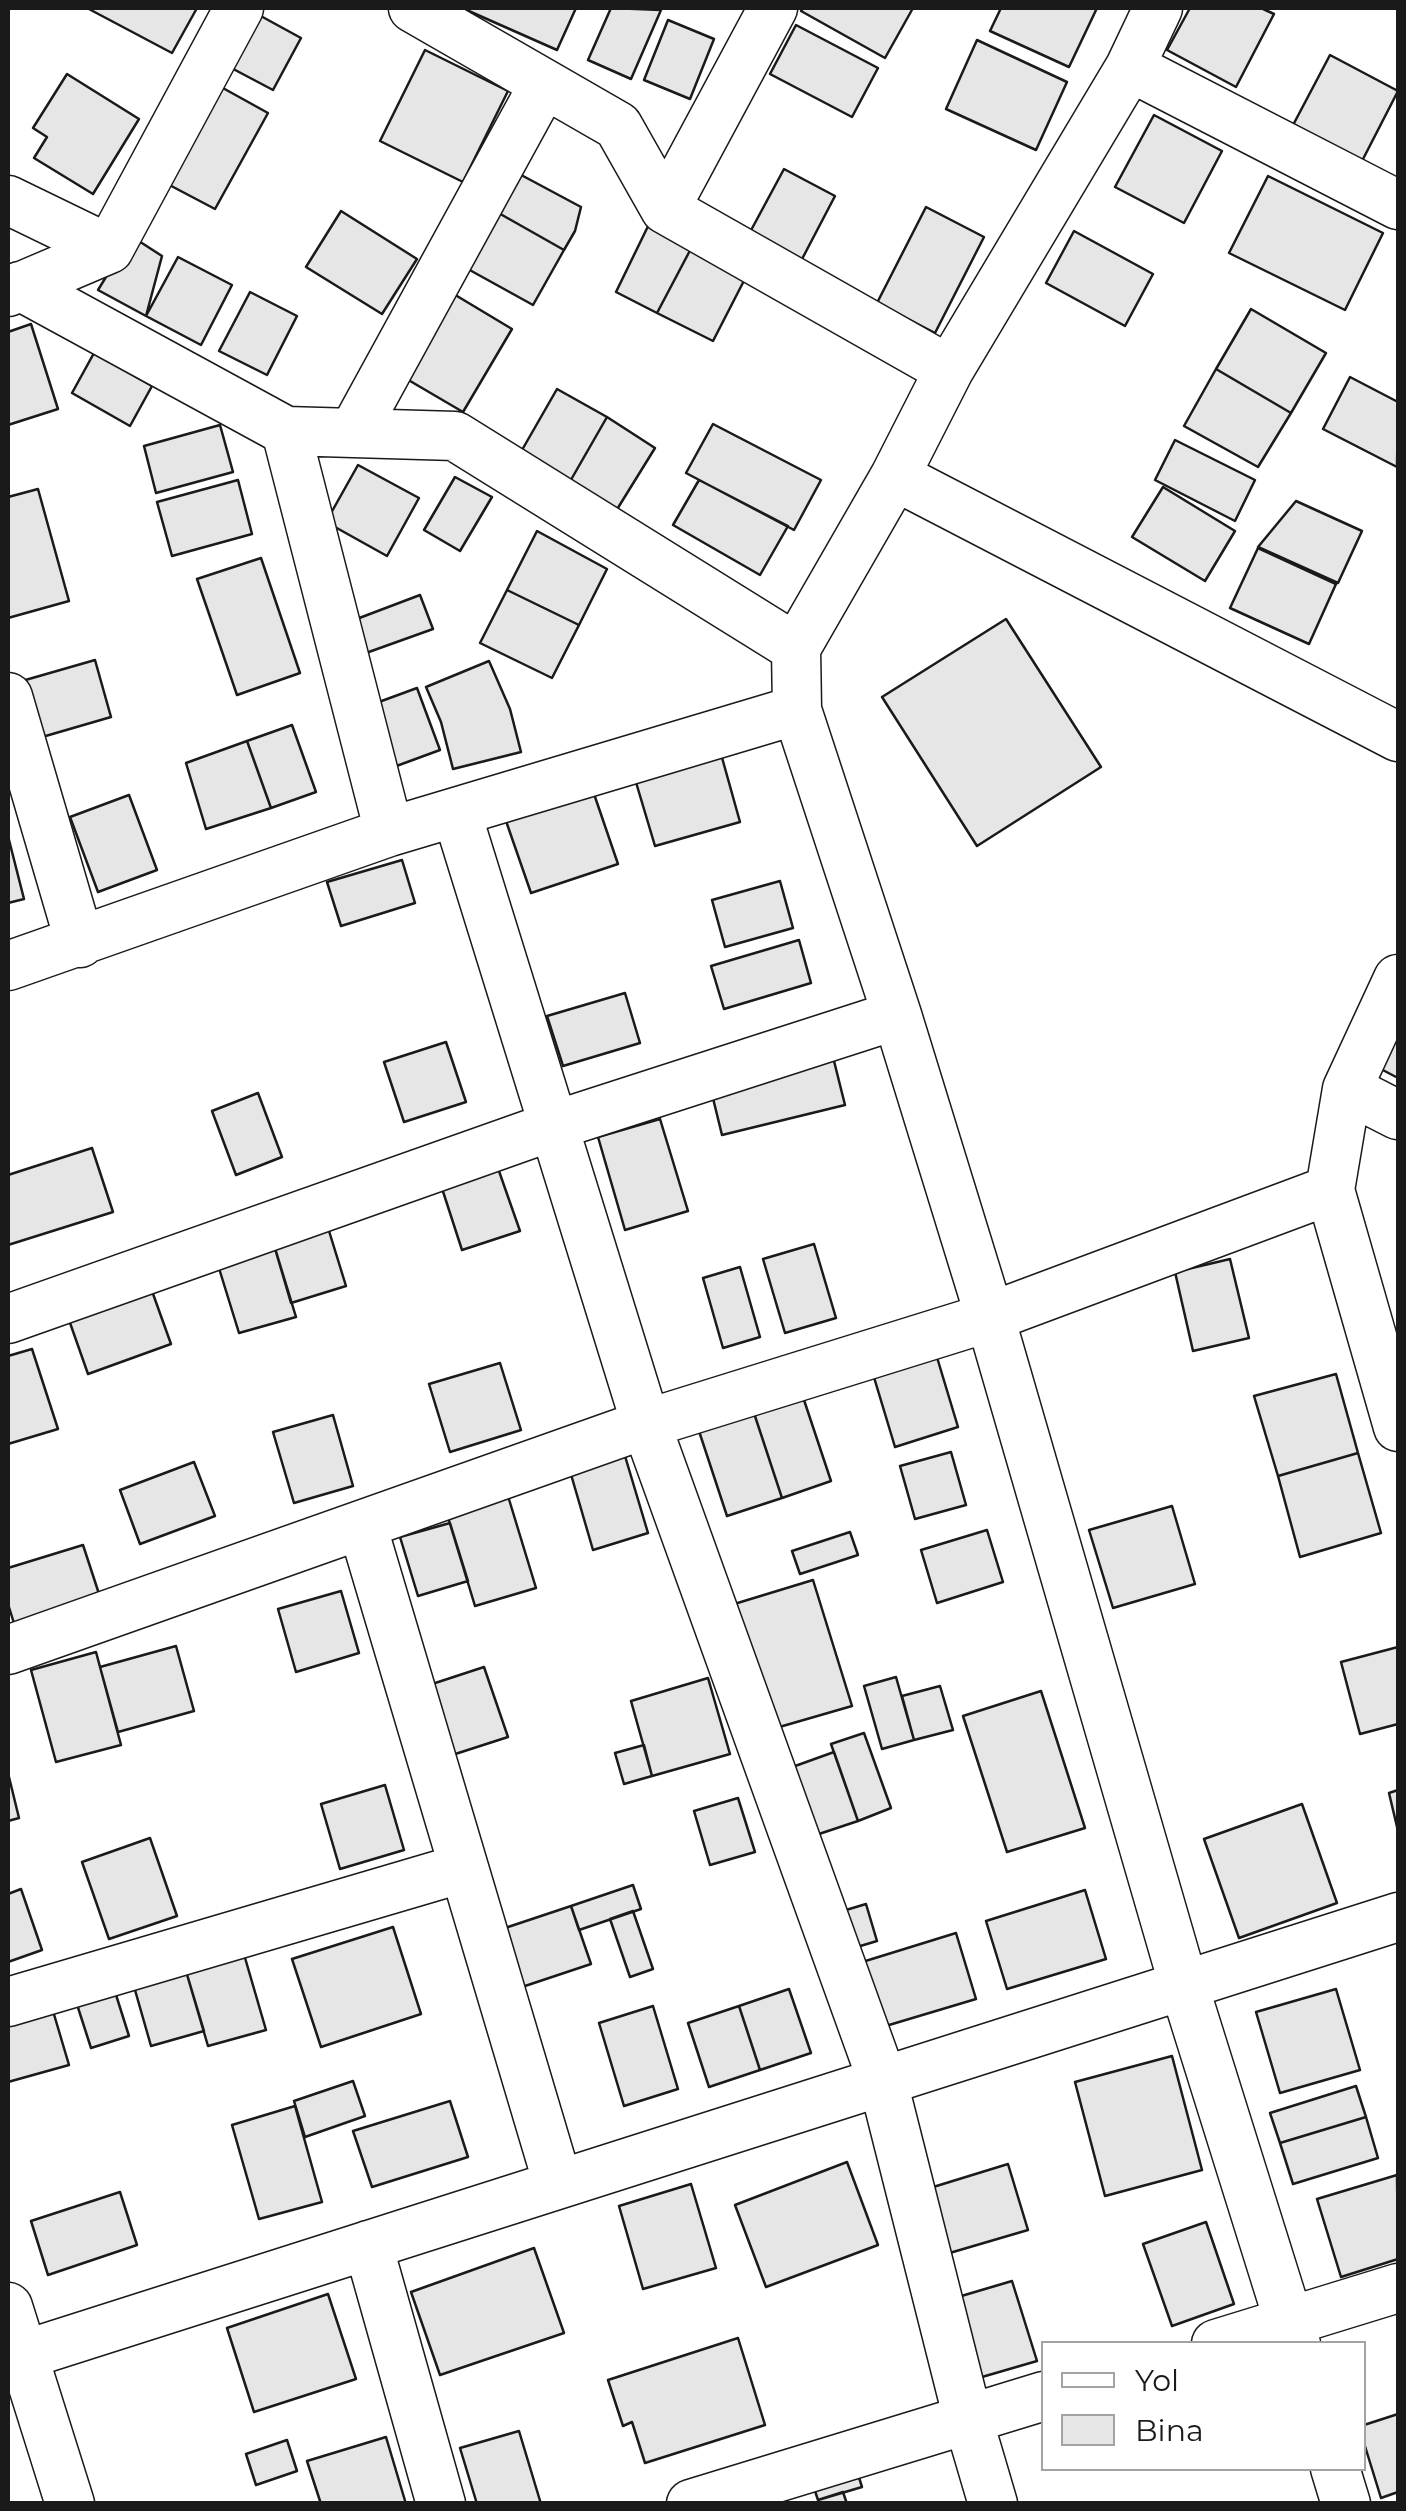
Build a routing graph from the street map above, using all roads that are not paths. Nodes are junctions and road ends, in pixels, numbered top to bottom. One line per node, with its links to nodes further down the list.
1 (239, 8): 10 (street)
2 (773, 8): 9 (street)
3 (1158, 8): 5 (street)
4 (418, 9): 6 (street)
5 (1130, 67): 8 (street); 12 (street)
6 (544, 84): 9 (street); 14 (street)
7 (8, 200): 10 (street)
8 (1398, 205)
9 (664, 209): 12 (street)
10 (109, 249): 11 (street)
11 (14, 289): 13 (street)
12 (949, 370): 15 (street)
13 (286, 431): 14 (street); 21 (street)
14 (353, 433): 16 (street)
15 (895, 476): 16 (street); 19 (street)
16 (796, 648): 18 (street)
17 (8, 696): 22 (street)
18 (797, 710): 20 (street); 25 (street)
19 (1398, 737)
20 (457, 814): 21 (street); 28 (street)
21 (390, 832): 22 (street)
22 (80, 943): 23 (street)
23 (8, 966)
24 (1398, 978): 26 (street)
25 (896, 1014): 28 (street); 30 (street)
26 (1347, 1089): 27 (street); 29 (street)
27 (1398, 1115)
28 (556, 1125): 31 (street); 32 (street)
29 (1330, 1190): 30 (street); 33 (street)
30 (990, 1317): 32 (street); 38 (street)
31 (8, 1319)
32 (646, 1424): 34 (street); 40 (street)
33 (1398, 1427)
34 (362, 1525): 35 (street); 36 (street)
35 (8, 1650)
36 (463, 1868): 39 (street); 41 (street)
37 (1398, 1918): 38 (street)
38 (1184, 1986): 40 (street); 45 (street)
39 (8, 2002)
40 (883, 2082): 41 (street); 49 (street)
41 (558, 2184): 42 (street)
42 (368, 2245): 47 (street); 52 (street)
43 (1398, 2288): 45 (street)
44 (8, 2307): 47 (street)
45 (1292, 2332): 46 (street)
46 (1235, 2341)
47 (15, 2357): 51 (street)
48 (1041, 2397): 49 (street)
49 (968, 2419): 53 (street); 54 (street)
50 (1336, 2471): 55 (street)
51 (70, 2504)
52 (442, 2504)
53 (691, 2504)
54 (993, 2504)
55 (1346, 2504)

